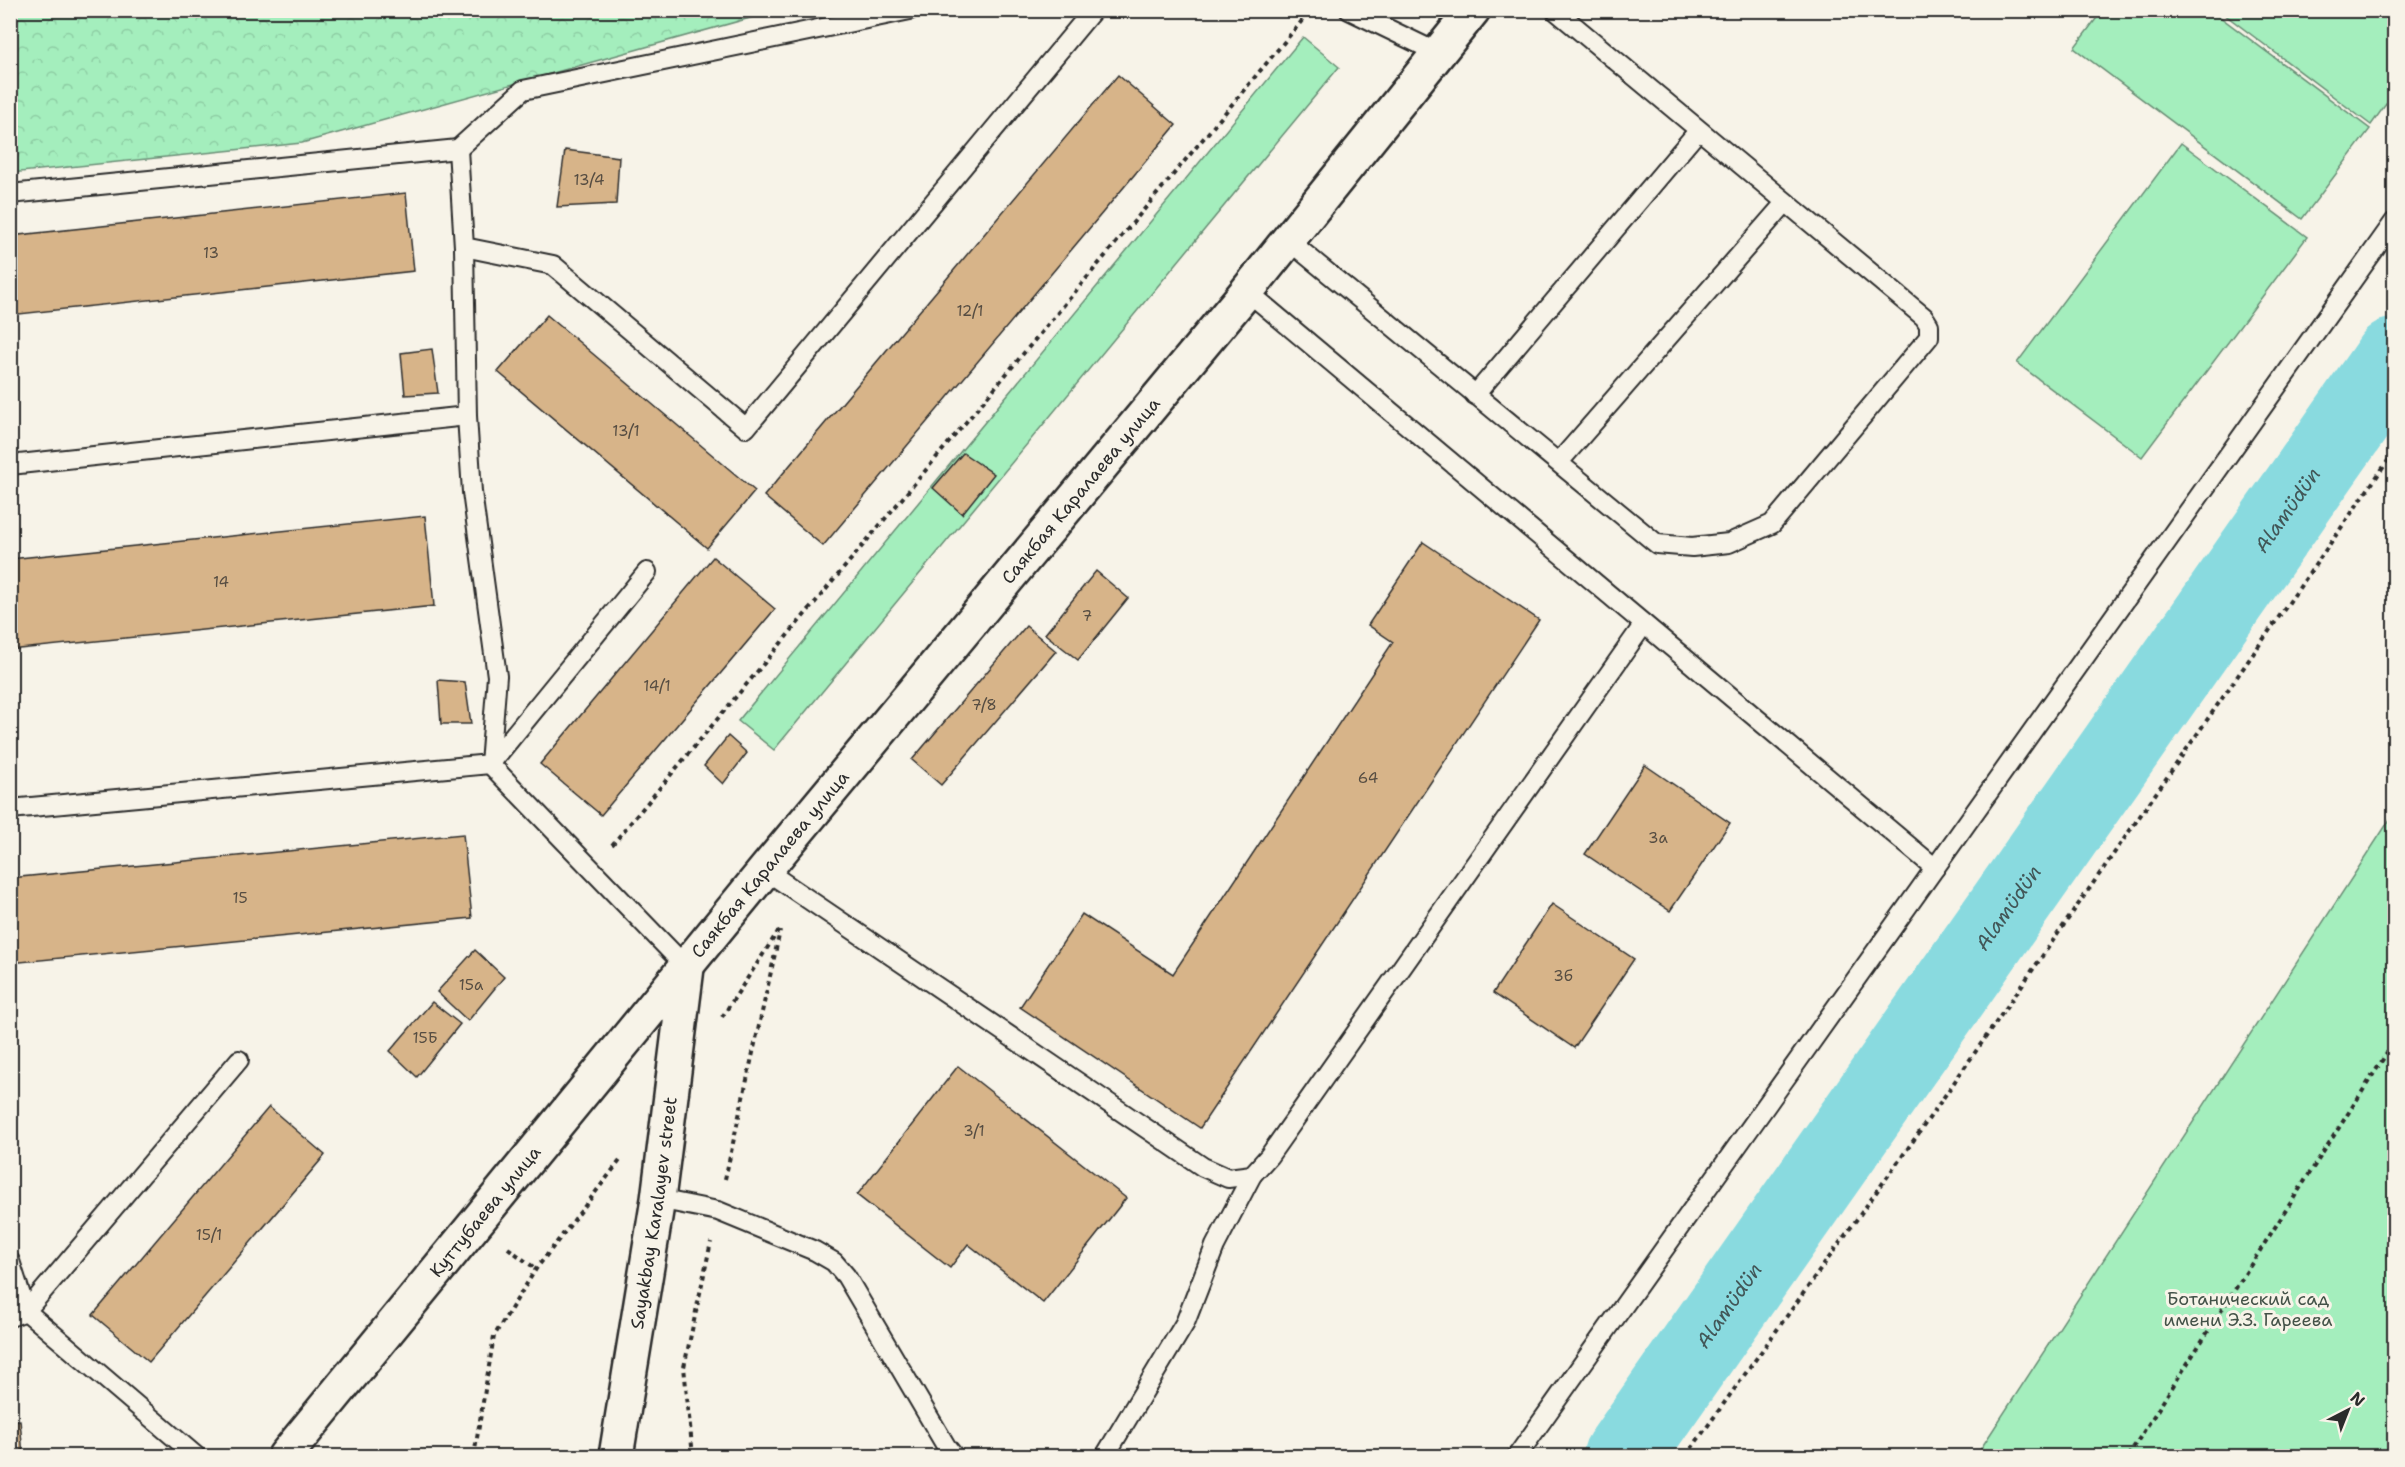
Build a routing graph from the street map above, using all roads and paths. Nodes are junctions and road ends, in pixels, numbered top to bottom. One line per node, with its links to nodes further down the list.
1 (910, 10): 9 (lane)
2 (1093, 10): 14 (lane)
3 (1311, 10): 27 (path)
4 (1349, 10): 7 (lane)
5 (1473, 10): 7 (main road, Саякбая Каралаева улица)
6 (1555, 10): 8 (lane)
7 (1438, 53): 13 (main road, Саякбая Каралаева улица)
8 (1698, 131): 11 (lane); 16 (lane)
9 (458, 149): 10 (lane); 14 (lane)
10 (10, 194)
11 (1785, 203): 19 (lane); 19 (lane)
12 (2394, 222): 25 (lane)
13 (1288, 240): 15 (main road, Саякбая Каралаева улица); 16 (lane)
14 (464, 247): 17 (lane)
15 (1247, 291): 22 (lane); 26 (main road, Саякбая Каралаева улица)
16 (1475, 395): 19 (lane)
17 (467, 416): 20 (lane); 23 (lane)
18 (2394, 452): 45 (path)
19 (1559, 462)
20 (10, 465)
21 (647, 572): 23 (lane)
22 (1644, 624): 25 (lane); 34 (lane)
23 (490, 764): 24 (lane); 27 (lane)
24 (10, 808)
25 (1935, 868): 44 (lane)
26 (765, 870): 29 (main road, Саякбая Каралаева улица); 34 (lane)
27 (591, 871): 29 (lane)
28 (781, 927): 30 (path)
29 (687, 968): 35 (main road, Sayakbay Karalayev street); 39 (main road, Куттубаева улица)
30 (716, 1026)
31 (2394, 1042): 46 (path)
32 (239, 1060): 37 (lane)
33 (628, 1150): 40 (path)
34 (1252, 1175): 43 (lane)
35 (658, 1199): 41 (main road, Sayakbay Karalayev street); 42 (lane)
36 (10, 1261): 37 (lane)
37 (18, 1314): 38 (lane)
38 (196, 1456)
39 (285, 1456)
40 (474, 1456)
41 (616, 1456)
42 (954, 1456)
43 (1105, 1456)
44 (1517, 1456)
45 (1686, 1456)
46 (2128, 1456)

